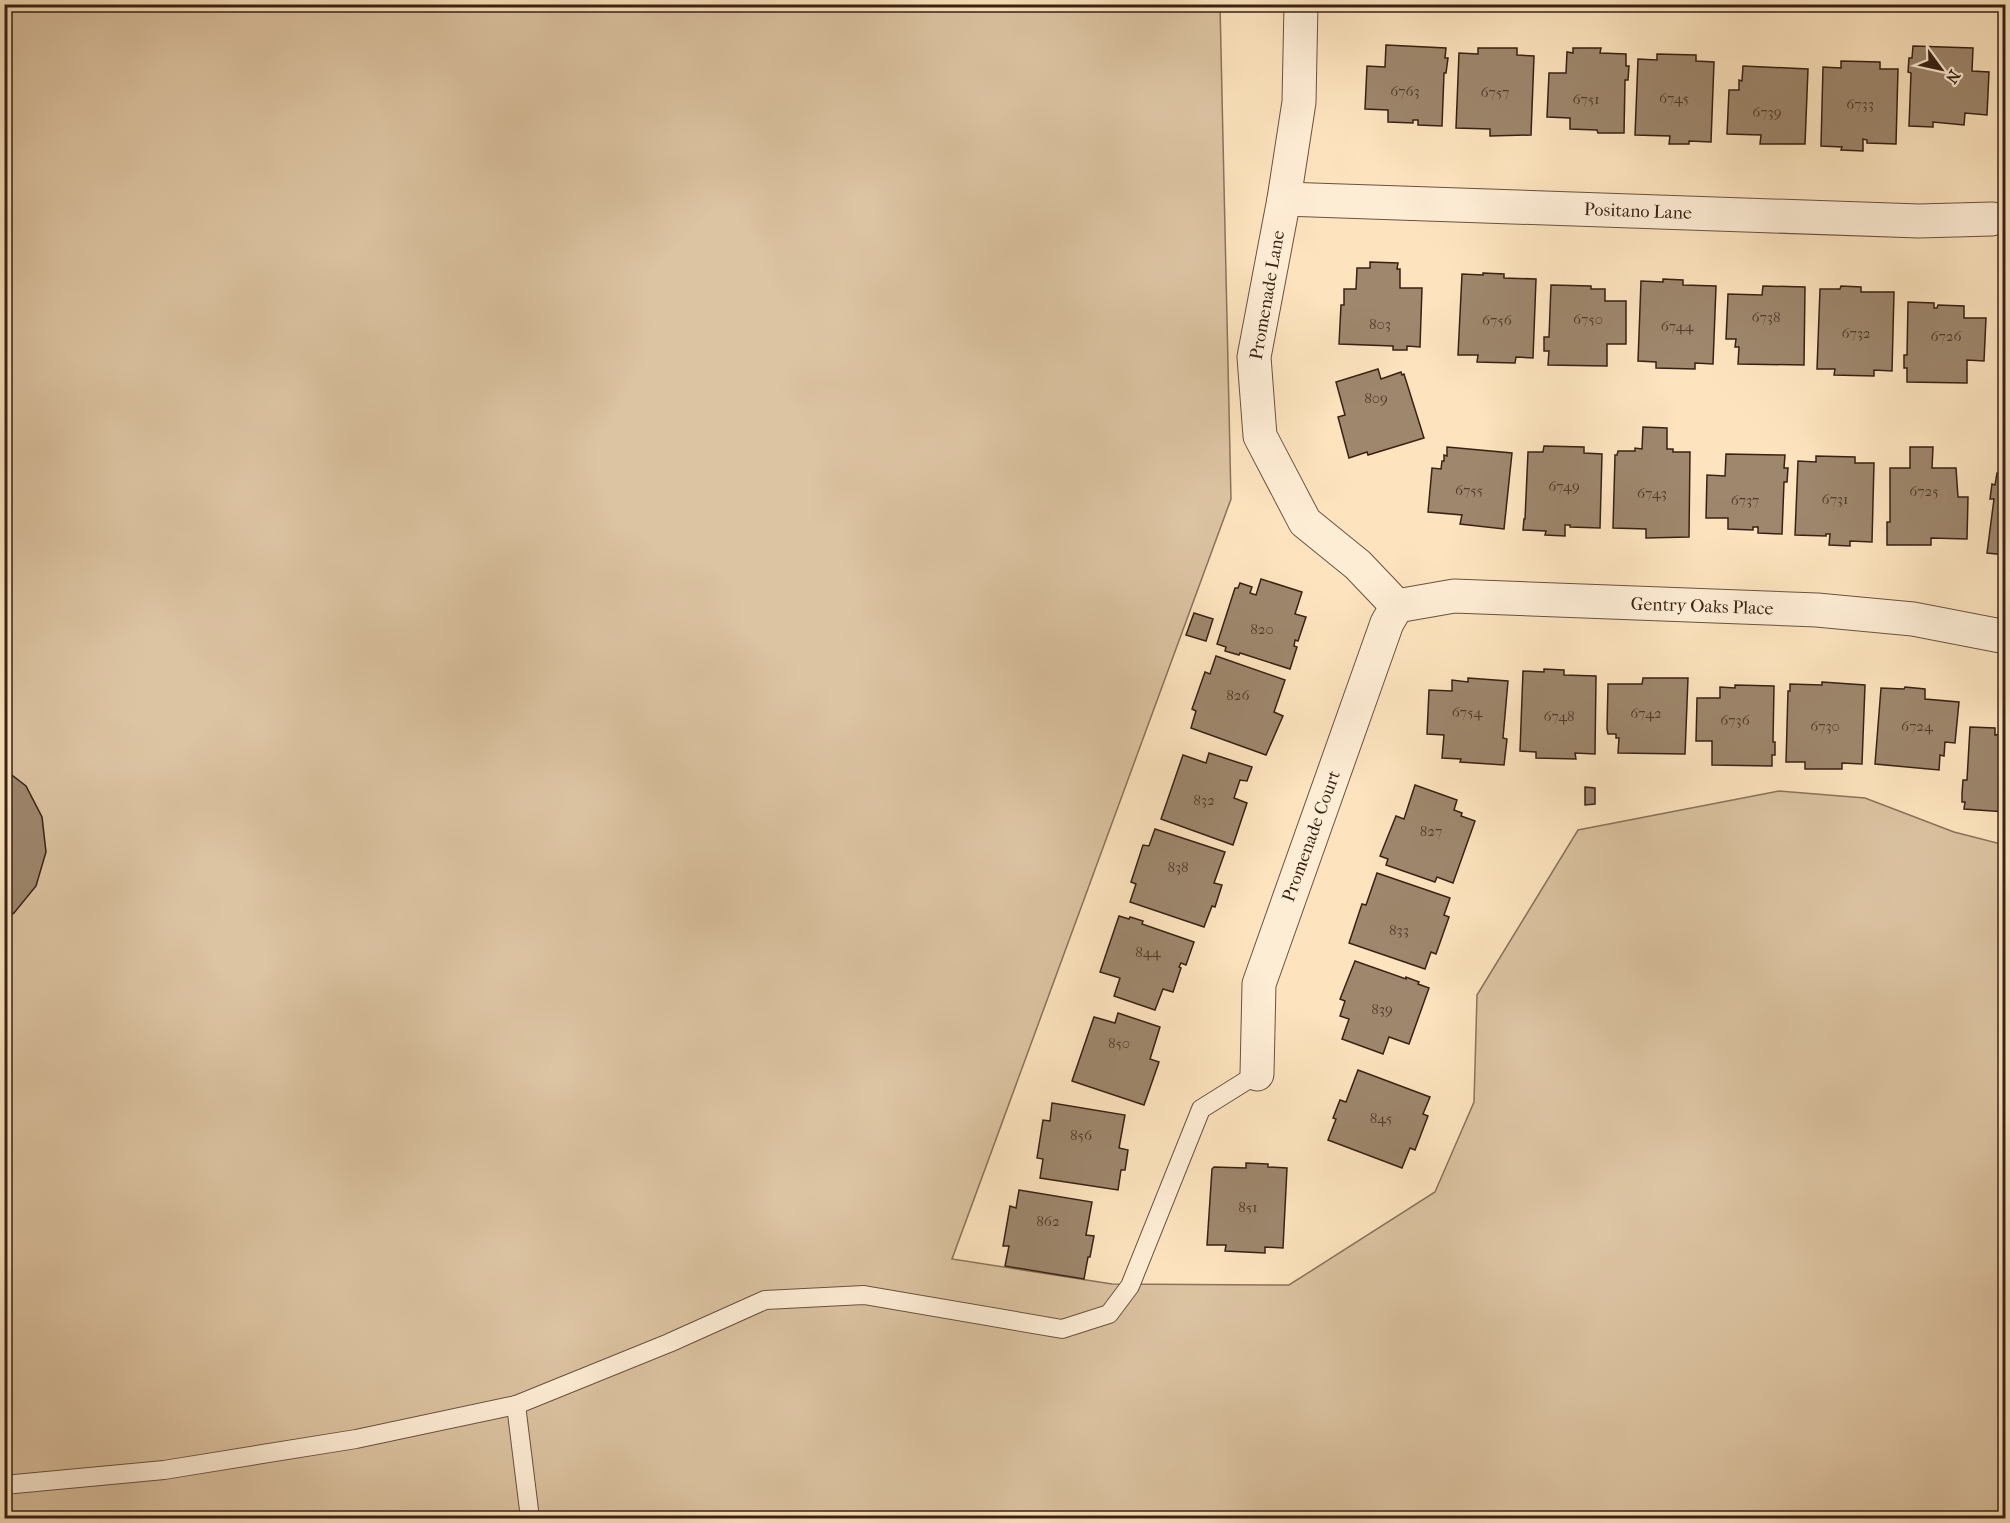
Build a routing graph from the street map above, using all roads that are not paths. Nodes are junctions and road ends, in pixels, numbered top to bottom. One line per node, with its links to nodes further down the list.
1 (1301, 4): 2 (street, Promenade Lane)
2 (1284, 199): 3 (street, Positano Lane); 4 (street, Promenade Lane)
3 (1992, 219)
4 (1398, 606): 5 (street, Gentry Oaks Place); 6 (street, Promenade Court)
5 (2006, 637)
6 (1257, 1074): 7 (lane)
7 (516, 1405): 8 (lane); 9 (lane)
8 (4, 1485)
9 (530, 1518)

